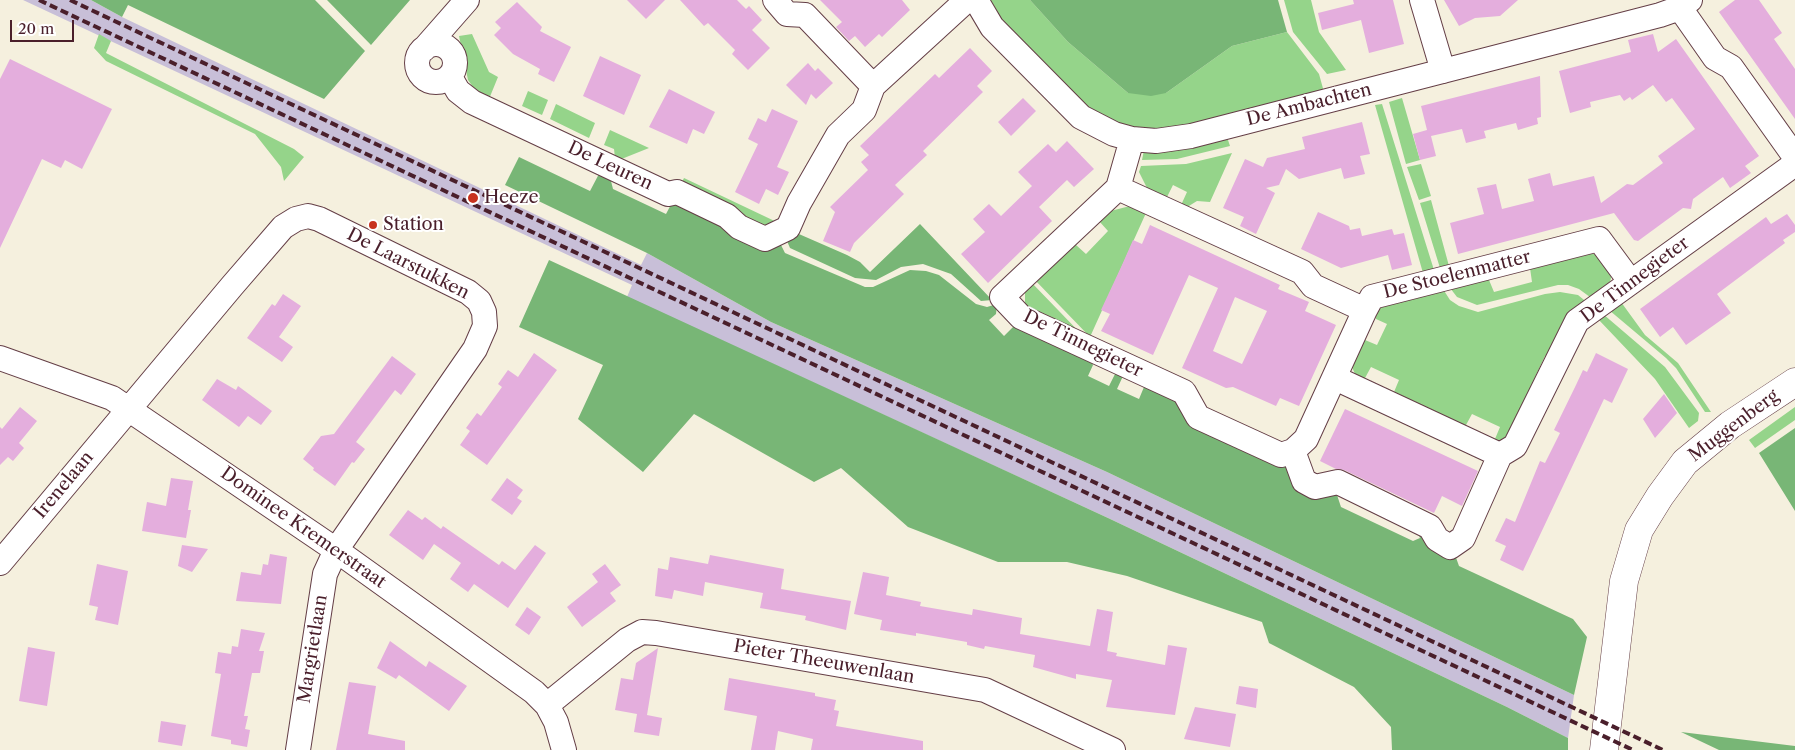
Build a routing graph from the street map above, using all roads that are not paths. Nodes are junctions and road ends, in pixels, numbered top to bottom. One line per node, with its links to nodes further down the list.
1 (774, 0): 8 (street)
2 (967, 0): 8 (street)
3 (976, 0): 9 (street, De Ambachten)
4 (1422, 0): 7 (street)
5 (463, 2): 8 (street, De Leuren)
6 (1685, 4): 7 (street, De Ambachten); 10 (street)
7 (1444, 71): 9 (street, De Ambachten)
8 (873, 86)
9 (1132, 139): 12 (street)
10 (1795, 157)
11 (1795, 164): 13 (street, De Tinnegieter)
12 (1118, 188): 14 (street, De Stoelenmatter); 20 (street, De Tinnegieter)
13 (1630, 281): 14 (street, De Stoelenmatter); 21 (street, De Tinnegieter)
14 (1365, 310): 16 (street)
15 (0, 358): 19 (street, Dominee Kremerstraat)
16 (1335, 378): 20 (street); 21 (street)
17 (1795, 382): 24 (main road, Muggenberg)
18 (1795, 398): 24 (main road, Muggenberg)
19 (128, 408): 22 (street, Dominee Kremerstraat); 22 (street, De Laarstukken); 23 (street, Irenelaan)
20 (1293, 451): 21 (street, De Tinnegieter)
21 (1500, 455)
22 (336, 550): 25 (street, Dominee Kremerstraat); 26 (street, Margrietlaan)
23 (0, 563)
24 (1624, 581): 29 (main road, Muggenberg)
25 (547, 705): 27 (street, Dominee Kremerstraat); 28 (street, Pieter Theeuwenlaan)
26 (298, 750)
27 (564, 750)
28 (1113, 750)
29 (1604, 750)

